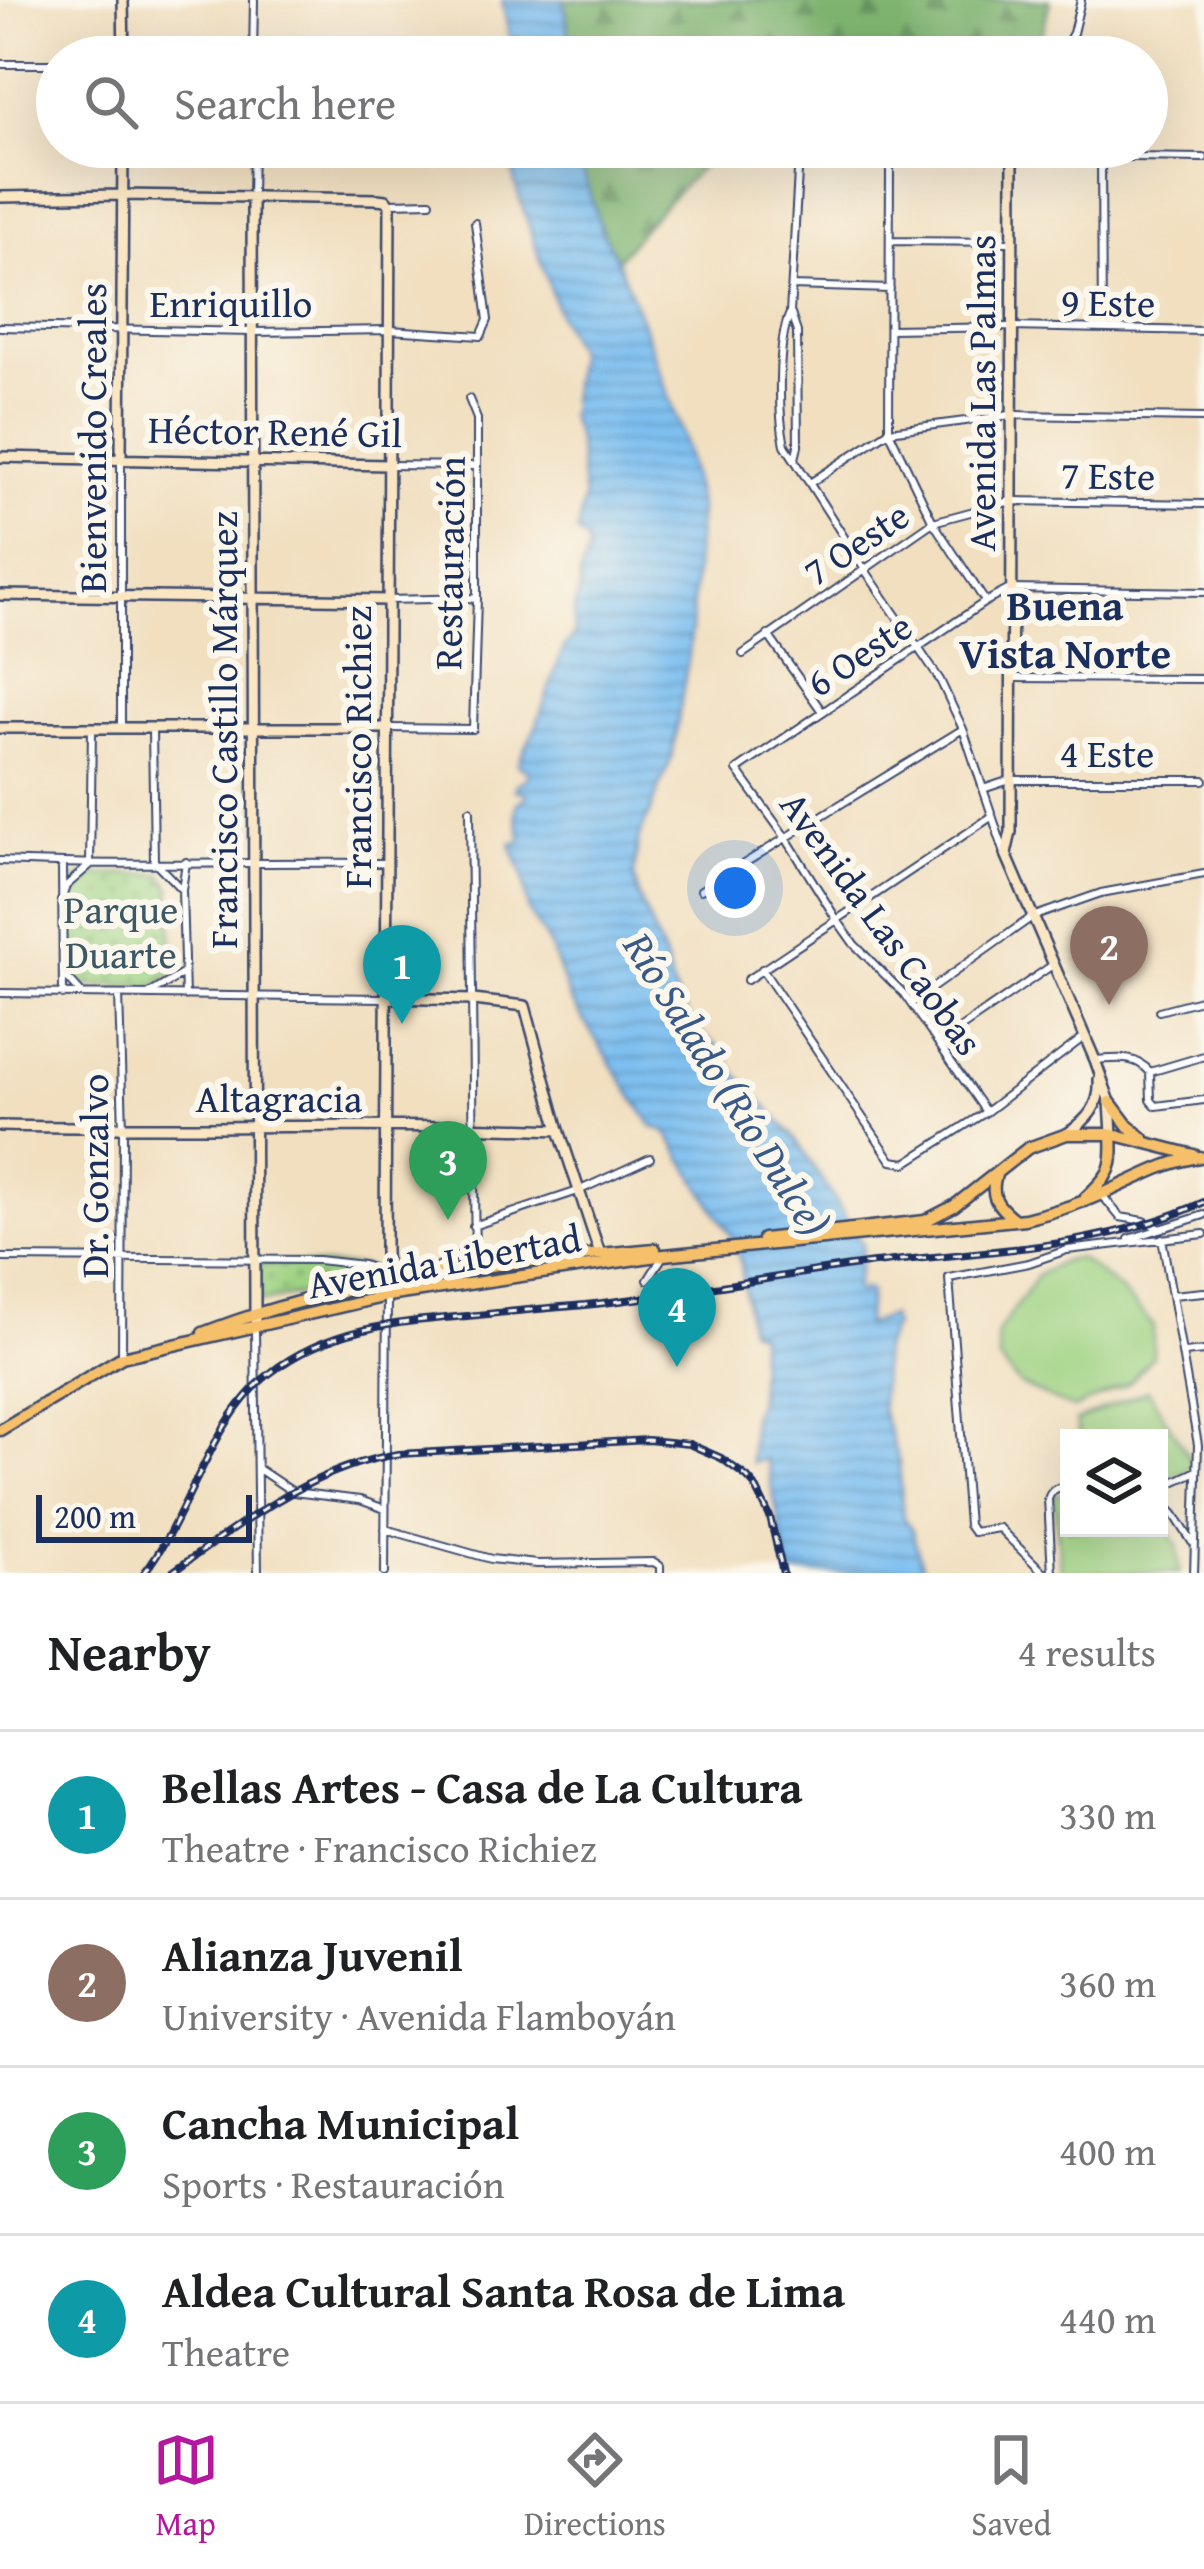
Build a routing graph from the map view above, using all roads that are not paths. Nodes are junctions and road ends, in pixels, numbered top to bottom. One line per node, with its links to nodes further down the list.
1 (123, 0): 4 (main road)
2 (254, 0): 5 (street)
3 (1081, 0): 6 (street)
4 (124, 36)
5 (254, 36)
6 (1071, 36)
7 (0, 64): 8 (street)
8 (36, 64)
9 (1168, 157): 10 (street)
10 (1204, 158)
11 (123, 168): 17 (main road, Bienvenido Creales)
12 (253, 168): 19 (street, Francisco Castillo Márquez)
13 (796, 168): 25 (street)
14 (889, 168): 23 (street)
15 (1012, 168): 24 (main road, Avenida Las Palmas)
16 (1101, 168): 30 (street)
17 (122, 195): 18 (main road); 19 (main road); 32 (main road, Bienvenido Creales)
18 (0, 197)
19 (252, 197): 20 (main road); 35 (main road, Francisco Castillo Márquez)
20 (387, 201): 21 (street); 33 (main road, Francisco Richiez)
21 (430, 202)
22 (475, 223): 33 (street, Enriquillo)
23 (890, 241): 24 (street); 26 (street)
24 (1012, 242): 29 (main road, Avenida Las Palmas)
25 (792, 286): 26 (street); 27 (street)
26 (890, 289): 31 (street)
27 (790, 313): 42 (street); 42 (street)
28 (0, 327): 32 (street, Enriquillo)
29 (1011, 327): 30 (street, 9 Este); 31 (street, 9 Este); 37 (main road, Avenida Las Palmas)
30 (1102, 328): 34 (street, 9 Este)
31 (890, 329): 39 (street)
32 (121, 330): 35 (street, Enriquillo); 41 (main road, Bienvenido Creales)
33 (390, 330): 35 (street, Enriquillo); 44 (main road, Francisco Richiez)
34 (1204, 331)
35 (254, 332): 43 (main road, Francisco Castillo Márquez)
36 (469, 399): 45 (street, Restauración)
37 (1011, 415): 38 (street); 39 (street); 47 (main road, Avenida Las Palmas)
38 (1204, 418)
39 (889, 431): 46 (street); 49 (street)
40 (0, 457): 41 (main road, Héctor René Gil)
41 (121, 458): 43 (main road, Héctor René Gil); 54 (street, Bienvenido Creales)
42 (795, 459): 46 (street)
43 (251, 462): 44 (main road, Héctor René Gil); 55 (main road, Francisco Castillo Márquez)
44 (388, 465): 45 (street, Héctor René Gil); 57 (main road, Francisco Richiez)
45 (478, 466): 56 (street, Restauración)
46 (810, 483): 50 (street)
47 (1011, 501): 48 (street, 7 Este); 49 (street, 7 Oeste); 51 (main road, Avenida Las Palmas)
48 (1204, 503)
49 (933, 522): 50 (street, 7 Oeste); 58 (street)
50 (865, 570): 59 (street, 7 Oeste); 60 (street)
51 (1010, 589): 52 (street); 58 (street, 6 Oeste); 62 (main road, Avenida Las Palmas)
52 (1204, 592)
53 (0, 595): 54 (main road)
54 (122, 596): 55 (main road); 68 (street, Bienvenido Creales)
55 (253, 597): 57 (main road); 66 (main road, Francisco Castillo Márquez)
56 (477, 598): 57 (street); 67 (street, Restauración)
57 (386, 600): 67 (main road, Francisco Richiez)
58 (985, 602): 60 (street, 6 Oeste)
59 (768, 635): 61 (street, 7 Oeste); 64 (street)
60 (918, 647): 64 (street, 6 Oeste); 70 (street)
61 (743, 654)
62 (1010, 678): 63 (street); 73 (main road, Avenida Las Palmas)
63 (1204, 679)
64 (822, 712): 72 (street, 6 Oeste)
65 (0, 728): 71 (main road)
66 (254, 728): 67 (main road); 69 (main road); 83 (main road, Francisco Castillo Márquez)
67 (389, 728): 84 (main road, Francisco Richiez)
68 (121, 729): 69 (main road); 71 (main road)
69 (152, 729): 81 (street)
70 (962, 729): 75 (street); 78 (street)
71 (92, 730): 86 (street)
72 (738, 767): 78 (street, Avenida Las Caobas)
73 (1010, 780): 74 (street, 4 Este); 75 (street, 4 Este); 79 (main road, Avenida Las Palmas)
74 (1204, 780)
75 (982, 790): 77 (street)
76 (470, 810): 106 (street)
77 (991, 817): 79 (street); 92 (street)
78 (785, 838): 89 (street); 92 (street, Avenida Las Caobas)
79 (1006, 854): 91 (main road)
80 (0, 861): 85 (street)
81 (154, 861): 82 (street); 86 (street); 88 (street)
82 (186, 861): 83 (street); 88 (street)
83 (254, 861): 84 (street); 104 (main road, Francisco Castillo Márquez)
84 (386, 863): 105 (main road, Francisco Richiez)
85 (62, 864): 86 (street); 90 (street)
86 (90, 865): 90 (street)
87 (1204, 874): 91 (street)
88 (182, 890): 95 (street)
89 (701, 890)
90 (61, 901): 96 (street)
91 (1032, 917): 93 (main road); 108 (street)
92 (837, 920): 94 (street); 108 (street, Avenida Las Caobas)
93 (1054, 964): 110 (main road); 111 (street)
94 (762, 970): 97 (street); 117 (street)
95 (184, 973): 102 (street); 103 (street)
96 (64, 974): 99 (street); 100 (street)
97 (746, 980)
98 (0, 993): 99 (street)
99 (63, 995): 100 (street)
100 (83, 995): 101 (street)
101 (119, 995): 102 (street); 122 (street, Dr. Gonzalvo)
102 (146, 995): 103 (street)
103 (184, 996): 104 (street)
104 (256, 996): 105 (street); 121 (main road, Francisco Castillo Márquez)
105 (386, 998): 106 (main road); 120 (main road, Francisco Richiez)
106 (473, 1000): 119 (street); 123 (main road)
107 (1204, 1000): 109 (street)
108 (911, 1003): 111 (street, Avenida Las Caobas)
109 (1160, 1011)
110 (1084, 1036): 113 (main road); 117 (street)
111 (939, 1043): 117 (street, Avenida Las Caobas)
112 (1204, 1056): 114 (street)
113 (1096, 1064): 114 (street); 116 (main road); 124 (main road)
114 (1150, 1072): 115 (street)
115 (1204, 1100)
116 (1111, 1102): 125 (main road); 126 (main road)
117 (986, 1112)
118 (0, 1126): 122 (main road, Altagracia)
119 (474, 1126): 120 (main road, Altagracia); 123 (main road, Altagracia); 135 (street)
120 (385, 1127): 121 (main road, Altagracia); 150 (main road, Francisco Richiez)
121 (254, 1128): 122 (main road, Altagracia); 147 (main road, Francisco Castillo Márquez)
122 (123, 1129): 146 (street, Dr. Gonzalvo)
123 (559, 1130): 130 (main road)
124 (1067, 1134): 125 (main road); 129 (main road)
125 (1112, 1134): 126 (main road); 132 (main road)
126 (1145, 1141): 127 (main road)
127 (1202, 1157): 131 (main road)
128 (650, 1158): 130 (street)
129 (997, 1172): 134 (main road); 137 (main road)
130 (578, 1191): 135 (street); 143 (main road)
131 (1101, 1194): 132 (main road); 136 (street)
132 (1083, 1200): 134 (main road)
133 (1204, 1215): 136 (street)
134 (1015, 1220): 137 (main road)
135 (473, 1226): 142 (street)
136 (1159, 1228): 140 (street)
137 (876, 1230): 141 (main road)
138 (1204, 1234): 139 (street)
139 (1162, 1238): 140 (street); 152 (street)
140 (1120, 1243): 173 (street)
141 (733, 1246): 143 (main road, Avenida Libertad); 144 (main road, Avenida Libertad)
142 (473, 1247): 148 (street); 150 (street)
143 (600, 1254): 148 (main road, Avenida Libertad)
144 (664, 1255): 148 (main road, Avenida Libertad); 149 (street)
145 (0, 1258): 146 (street)
146 (121, 1259): 147 (street); 158 (street, Dr. Gonzalvo)
147 (255, 1261): 150 (street); 153 (main road, Francisco Castillo Márquez)
148 (476, 1275): 150 (main road, Avenida Libertad)
149 (648, 1280)
150 (386, 1284): 153 (main road, Avenida Libertad); 154 (main road, Avenida Libertad); 167 (street)
151 (1204, 1292): 152 (street)
152 (1171, 1295): 157 (street)
153 (256, 1312): 154 (main road, Francisco Castillo Márquez); 155 (main road, Avenida Libertad)
154 (255, 1326): 155 (main road, Avenida Libertad); 162 (street)
155 (166, 1347): 158 (main road, Avenida Libertad)
156 (1204, 1351): 157 (street)
157 (1182, 1353): 160 (street)
158 (122, 1357): 161 (main road, Avenida Libertad)
159 (1204, 1414): 160 (street)
160 (1193, 1415): 163 (street)
161 (0, 1430)
162 (257, 1468): 167 (street); 170 (street)
163 (1197, 1471): 164 (street); 169 (street)
164 (1168, 1484)
165 (1060, 1486): 173 (street)
166 (1168, 1508): 169 (street)
167 (385, 1510): 168 (street)
168 (385, 1529): 171 (street); 172 (street)
169 (1194, 1545): 174 (street)
170 (258, 1573)
171 (385, 1573)
172 (661, 1573)
173 (1048, 1573)
174 (1193, 1573)

